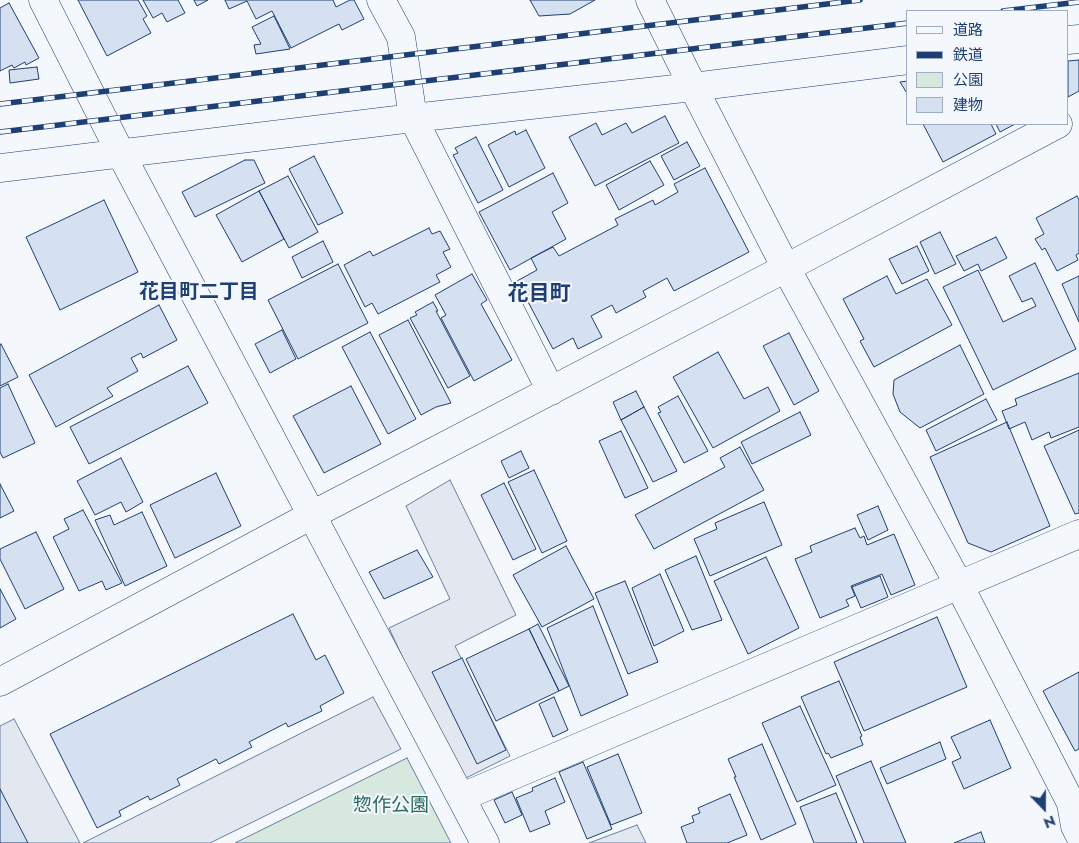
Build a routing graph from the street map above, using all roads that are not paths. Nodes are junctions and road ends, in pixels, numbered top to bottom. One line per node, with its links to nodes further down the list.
1 (43, 0): 8 (street)
2 (381, 0): 6 (street)
3 (650, 0): 5 (street)
4 (906, 60): 5 (street)
5 (693, 88): 6 (street); 10 (street)
6 (413, 118): 8 (street); 11 (street)
7 (1056, 125): 10 (street)
8 (121, 154): 9 (street); 12 (street)
9 (0, 168)
10 (786, 268): 11 (street); 14 (street)
11 (551, 391): 12 (street)
12 (312, 515): 15 (street); 16 (street)
13 (1079, 534): 14 (street)
14 (959, 585): 16 (street); 17 (street)
15 (0, 682)
16 (462, 797): 18 (street)
17 (1079, 834)
18 (485, 843)

